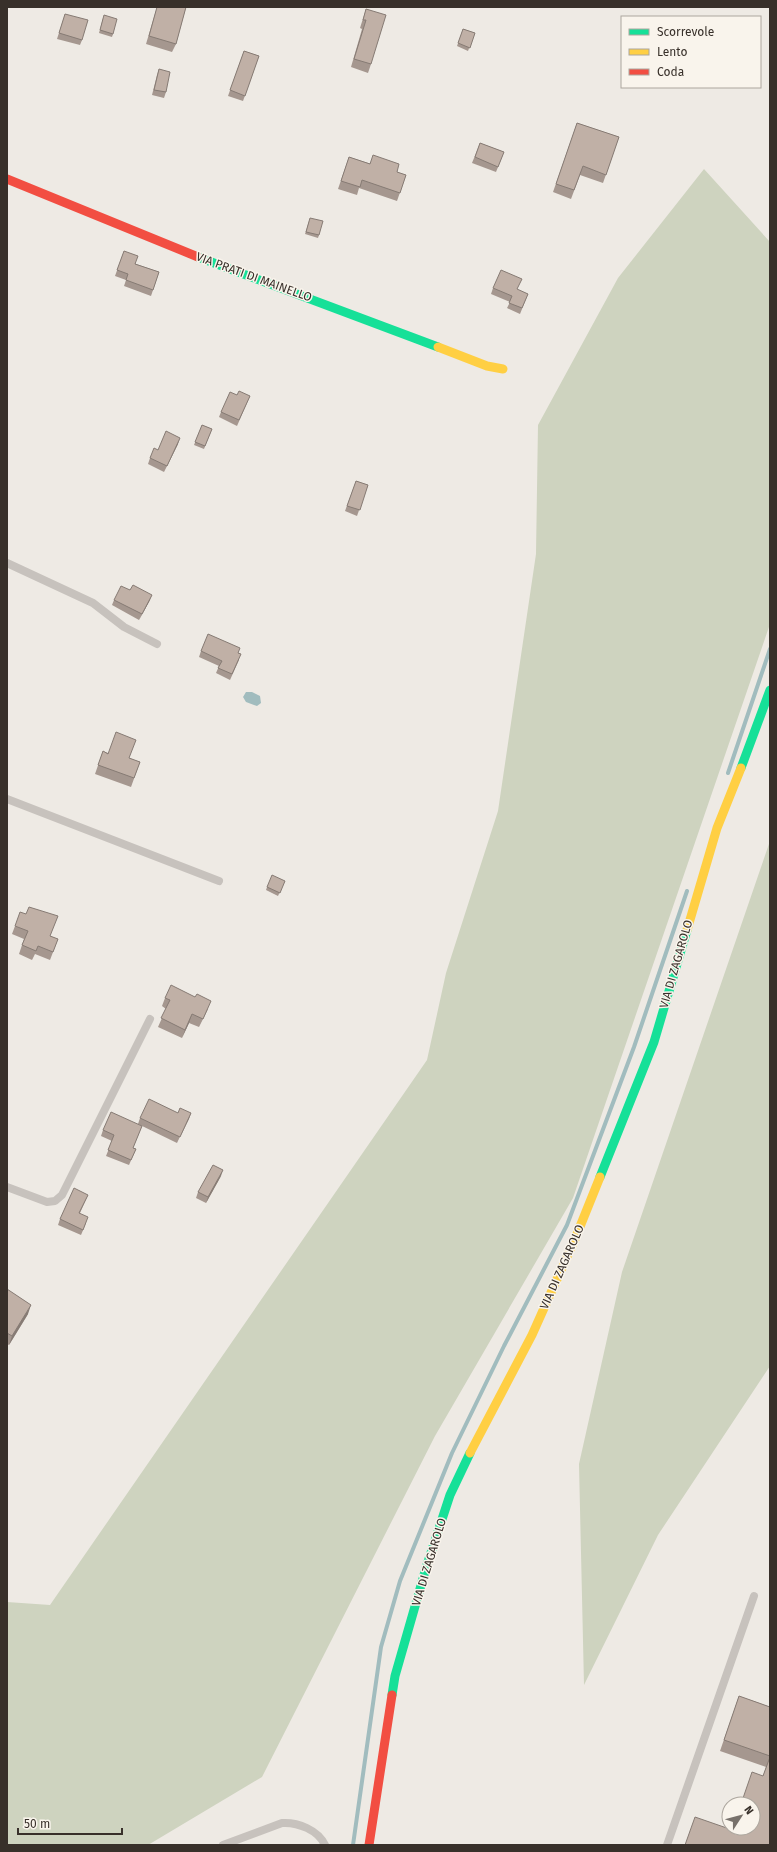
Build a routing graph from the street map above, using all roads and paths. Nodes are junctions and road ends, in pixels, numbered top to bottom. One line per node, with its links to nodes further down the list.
1 (7, 179): 2 (main road, VIA PRATI DI MAINELLO)
2 (504, 369)
3 (7, 563): 4 (lane)
4 (157, 644)
5 (770, 690): 13 (main road, VIA DI ZAGAROLO)
6 (7, 799): 7 (lane)
7 (219, 881)
8 (150, 1019): 9 (lane)
9 (7, 1187)
10 (754, 1596): 14 (lane)
11 (223, 1845): 12 (lane)
12 (325, 1845)
13 (369, 1845)
14 (667, 1845)

